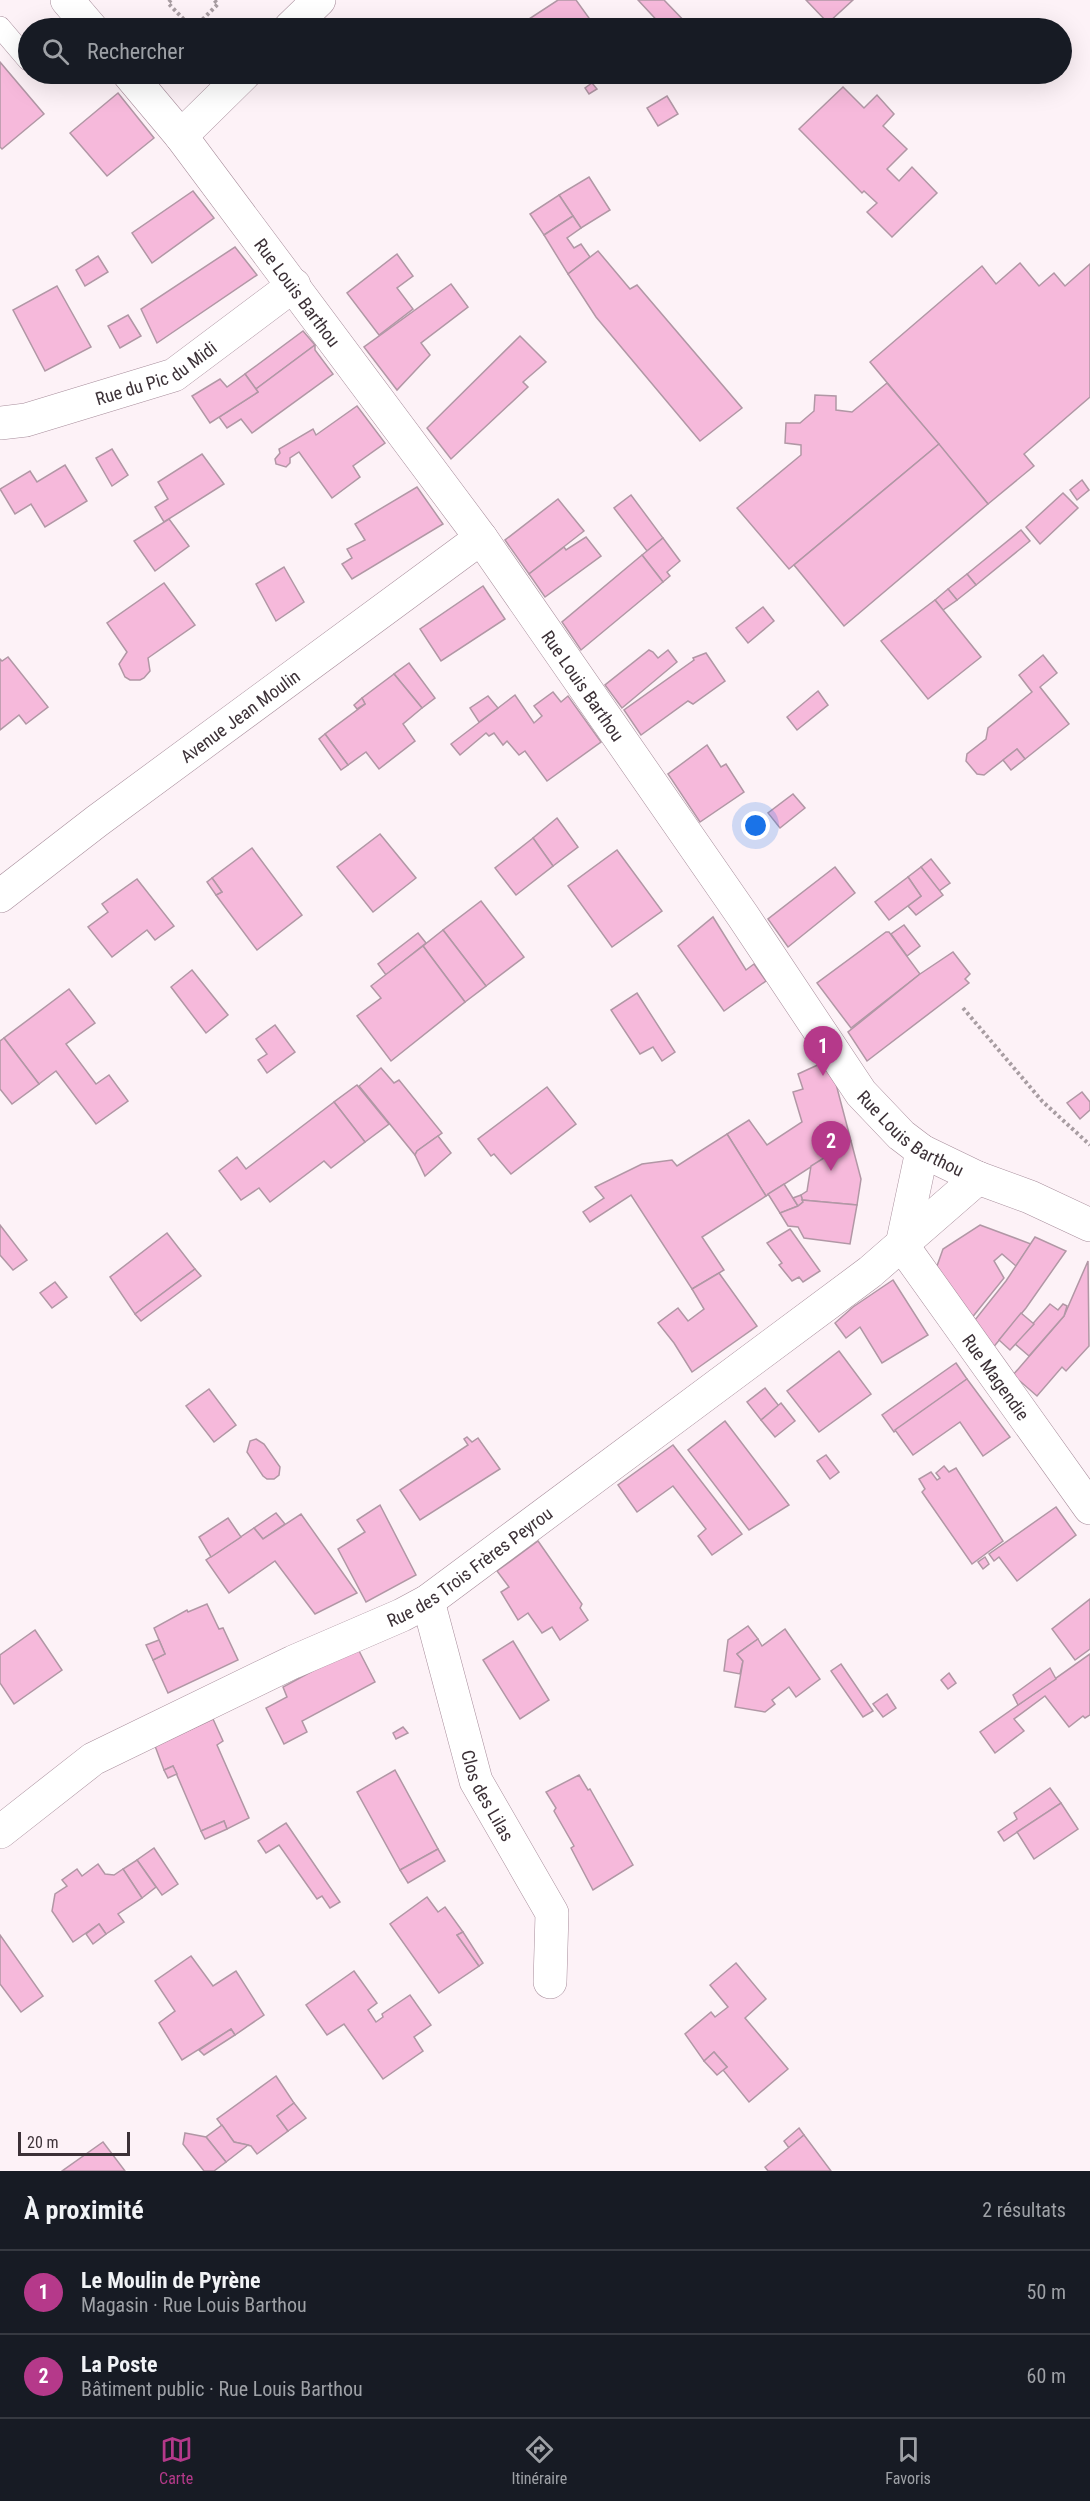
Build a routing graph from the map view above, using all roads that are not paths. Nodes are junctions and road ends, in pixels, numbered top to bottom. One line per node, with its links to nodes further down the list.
1 (67, 0): 3 (street)
2 (319, 0): 4 (street)
3 (82, 18)
4 (300, 18)
5 (0, 27): 6 (lane)
6 (18, 48)
7 (137, 84): 9 (street, Rue Louis Barthou)
8 (234, 84): 9 (street)
9 (181, 136): 10 (street, Rue Louis Barthou)
10 (294, 285): 11 (street, Rue du Pic du Midi); 12 (street, Rue Louis Barthou)
11 (0, 423)
12 (481, 538): 13 (street, Avenue Jean Moulin); 14 (street, Rue Louis Barthou)
13 (0, 896)
14 (922, 1151): 15 (street, Rue Louis Barthou); 17 (street)
15 (978, 1178): 16 (street, Rue Louis Barthou); 17 (street, Rue des Trois Frères Peyrou)
16 (1090, 1225)
17 (902, 1245): 18 (street, Rue Magendie); 19 (street, Rue des Trois Frères Peyrou)
18 (1090, 1508)
19 (428, 1601): 20 (street, Rue des Trois Frères Peyrou); 21 (street, Clos des Lilas)
20 (0, 1832)
21 (550, 1982)

